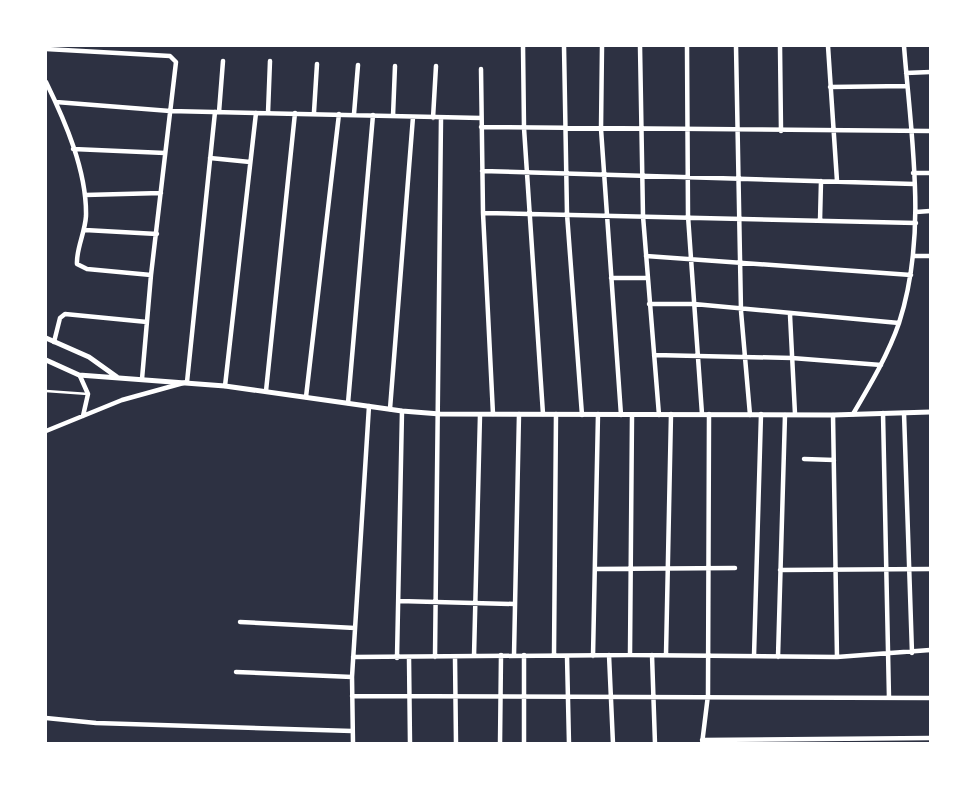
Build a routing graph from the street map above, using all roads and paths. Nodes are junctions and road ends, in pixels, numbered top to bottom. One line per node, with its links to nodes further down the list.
1 (523, 46): 39 (street)
2 (564, 46): 40 (street)
3 (601, 46): 41 (street)
4 (640, 46): 42 (street)
5 (687, 46): 43 (street)
6 (736, 46): 44 (street)
7 (780, 46): 45 (street)
8 (828, 46): 22 (street)
9 (904, 46): 19 (street)
10 (46, 49): 24 (street)
11 (223, 61): 25 (street)
12 (270, 61): 28 (street)
13 (317, 64): 26 (street)
14 (358, 65): 31 (street)
15 (395, 66): 33 (street)
16 (436, 66): 35 (street)
17 (481, 69): 37 (street)
18 (930, 72): 19 (street)
19 (906, 73): 21 (street)
20 (46, 82): 23 (street)
21 (907, 86): 22 (street); 48 (street)
22 (830, 87): 46 (street)
23 (56, 102): 24 (street); 49 (street)
24 (170, 111): 25 (street); 50 (street)
25 (217, 112): 27 (street); 51 (street)
26 (314, 112): 29 (street); 30 (street)
27 (256, 113): 28 (street); 52 (street)
28 (268, 113): 29 (street)
29 (295, 113): 108 (street)
30 (339, 114): 31 (street); 111 (street)
31 (354, 114): 32 (street)
32 (373, 115): 33 (street); 112 (street)
33 (393, 116): 34 (street)
34 (412, 117): 35 (street); 114 (street)
35 (433, 118): 36 (street)
36 (441, 118): 37 (street); 119 (street)
37 (481, 118): 38 (street)
38 (481, 127): 39 (street); 53 (street)
39 (524, 128): 40 (street); 54 (street)
40 (564, 128): 41 (street); 57 (street)
41 (601, 129): 42 (street); 58 (street)
42 (641, 129): 43 (street); 59 (street)
43 (688, 130): 44 (street); 60 (street)
44 (736, 130): 45 (street); 61 (street)
45 (781, 131): 46 (street)
46 (835, 131): 48 (street); 63 (street)
47 (930, 131): 48 (street)
48 (910, 132): 55 (street)
49 (73, 149): 50 (street); 66 (street)
50 (165, 153): 65 (street)
51 (210, 158): 52 (street); 106 (street)
52 (250, 162): 107 (street)
53 (482, 171): 54 (street); 69 (street)
54 (527, 172): 57 (street); 71 (street)
55 (913, 173): 56 (street); 64 (street)
56 (930, 173)
57 (566, 174): 58 (street); 70 (street)
58 (604, 175): 59 (street); 72 (street)
59 (641, 176): 60 (street); 73 (street)
60 (687, 177): 61 (street); 74 (street)
61 (737, 179): 62 (street); 75 (street)
62 (821, 181): 63 (street); 76 (street)
63 (837, 181): 64 (street)
64 (914, 184): 68 (street)
65 (161, 192): 66 (street); 79 (street)
66 (85, 195): 78 (street)
67 (930, 211): 68 (street)
68 (916, 212): 77 (street)
69 (483, 213): 71 (street); 120 (street)
70 (567, 214): 71 (street); 72 (street); 129 (street)
71 (530, 215): 122 (street)
72 (607, 216): 73 (street); 87 (street)
73 (643, 216): 74 (street); 80 (street)
74 (688, 216): 75 (street); 83 (street)
75 (739, 218): 76 (street); 84 (street)
76 (820, 220): 77 (street)
77 (916, 223): 81 (street)
78 (85, 230): 79 (street); 85 (street)
79 (156, 234): 85 (street)
80 (646, 256): 83 (street); 88 (street)
81 (914, 256): 82 (street); 86 (street)
82 (930, 256)
83 (690, 260): 84 (street); 90 (street)
84 (739, 261): 86 (street); 91 (street)
85 (150, 275): 93 (street)
86 (911, 275): 94 (street)
87 (611, 278): 88 (street); 131 (street)
88 (648, 278): 89 (street)
89 (649, 304): 90 (street); 97 (street)
90 (694, 304): 91 (street); 98 (street)
91 (741, 311): 92 (street); 99 (street)
92 (790, 315): 94 (street); 100 (street)
93 (147, 322): 96 (street); 105 (street)
94 (899, 323): 102 (street)
95 (46, 338): 96 (street)
96 (54, 342): 104 (street)
97 (654, 355): 98 (street); 133 (street)
98 (698, 355): 99 (street); 125 (street)
99 (746, 356): 100 (street); 134 (street)
100 (792, 358): 102 (street); 127 (street)
101 (46, 360): 103 (street)
102 (881, 365): 137 (street)
103 (79, 375): 104 (street); 110 (street)
104 (117, 377): 105 (street)
105 (142, 379): 106 (street)
106 (187, 382): 107 (street); 138 (street)
107 (225, 386): 108 (street)
108 (266, 390): 111 (street)
109 (46, 391): 110 (lane)
110 (88, 394): 138 (street)
111 (306, 397): 112 (street)
112 (348, 403): 113 (street)
113 (369, 405): 114 (street); 157 (street)
114 (390, 409): 115 (street)
115 (402, 411): 119 (street); 152 (street)
116 (930, 412): 118 (street)
117 (883, 413): 118 (street); 137 (street); 150 (street)
118 (904, 413): 151 (street)
119 (439, 414): 128 (street); 153 (street)
120 (493, 414): 121 (street); 128 (street)
121 (519, 414): 122 (street); 155 (street)
122 (543, 414): 123 (street)
123 (556, 414): 129 (street); 162 (street)
124 (671, 414): 125 (street); 133 (street); 146 (street)
125 (706, 414): 134 (street); 142 (street)
126 (761, 414): 134 (street); 135 (street); 172 (street)
127 (794, 414): 135 (street); 136 (street)
128 (481, 415): 154 (street)
129 (582, 415): 130 (street)
130 (598, 415): 131 (street); 144 (street)
131 (621, 415): 132 (street)
132 (632, 415): 133 (street); 145 (street)
133 (659, 415)
134 (750, 415)
135 (785, 415): 149 (street)
136 (833, 415): 137 (street); 141 (street)
137 (853, 415)
138 (82, 418): 139 (street)
139 (46, 432)
140 (804, 459): 141 (street)
141 (834, 460): 147 (street)
142 (708, 568): 143 (street); 146 (street); 176 (street)
143 (735, 568)
144 (596, 569): 145 (street); 170 (street)
145 (630, 569): 146 (street); 164 (street)
146 (668, 569): 171 (street)
147 (835, 569): 149 (street); 150 (street); 178 (street)
148 (930, 569): 151 (street)
149 (780, 570): 177 (street)
150 (886, 570): 151 (street); 166 (street)
151 (908, 570): 159 (street)
152 (399, 601): 153 (street); 179 (street)
153 (438, 602): 154 (street); 174 (street)
154 (475, 603): 155 (street); 167 (street)
155 (514, 604): 160 (street)
156 (240, 622): 157 (street)
157 (355, 628): 173 (street)
158 (930, 650): 159 (street)
159 (912, 653): 166 (street)
160 (514, 655): 161 (street); 168 (street)
161 (524, 655): 162 (street); 190 (street)
162 (554, 655): 169 (street)
163 (610, 655): 164 (street); 170 (street); 191 (street)
164 (630, 655): 165 (street)
165 (652, 655): 171 (street); 187 (street)
166 (888, 655): 178 (street); 192 (street)
167 (474, 656): 168 (street); 175 (street)
168 (501, 656): 185 (street)
169 (567, 656): 170 (street); 186 (street)
170 (593, 656)
171 (666, 656): 176 (street)
172 (754, 656): 176 (street); 177 (street)
173 (353, 657): 179 (street); 182 (street)
174 (435, 657): 175 (street); 180 (street)
175 (455, 657): 184 (street)
176 (708, 657): 188 (street)
177 (778, 657): 178 (street)
178 (837, 657)
179 (397, 658): 180 (street)
180 (410, 658): 183 (street)
181 (236, 672): 182 (street)
182 (352, 677): 189 (street)
183 (410, 695): 184 (street); 189 (street); 199 (street)
184 (455, 695): 185 (street); 200 (street)
185 (500, 695): 190 (street); 201 (street)
186 (569, 695): 190 (street); 191 (street); 203 (street)
187 (653, 695): 188 (street); 191 (street); 205 (street)
188 (708, 695): 192 (street); 197 (street)
189 (352, 696): 195 (street)
190 (525, 696): 202 (street)
191 (611, 696): 204 (street)
192 (889, 698): 193 (street)
193 (930, 698)
194 (46, 718): 195 (street)
195 (352, 731): 198 (street)
196 (930, 738): 197 (street)
197 (702, 742)
198 (353, 744)
199 (410, 744)
200 (456, 744)
201 (500, 744)
202 (524, 744)
203 (569, 744)
204 (612, 744)
205 (655, 744)

